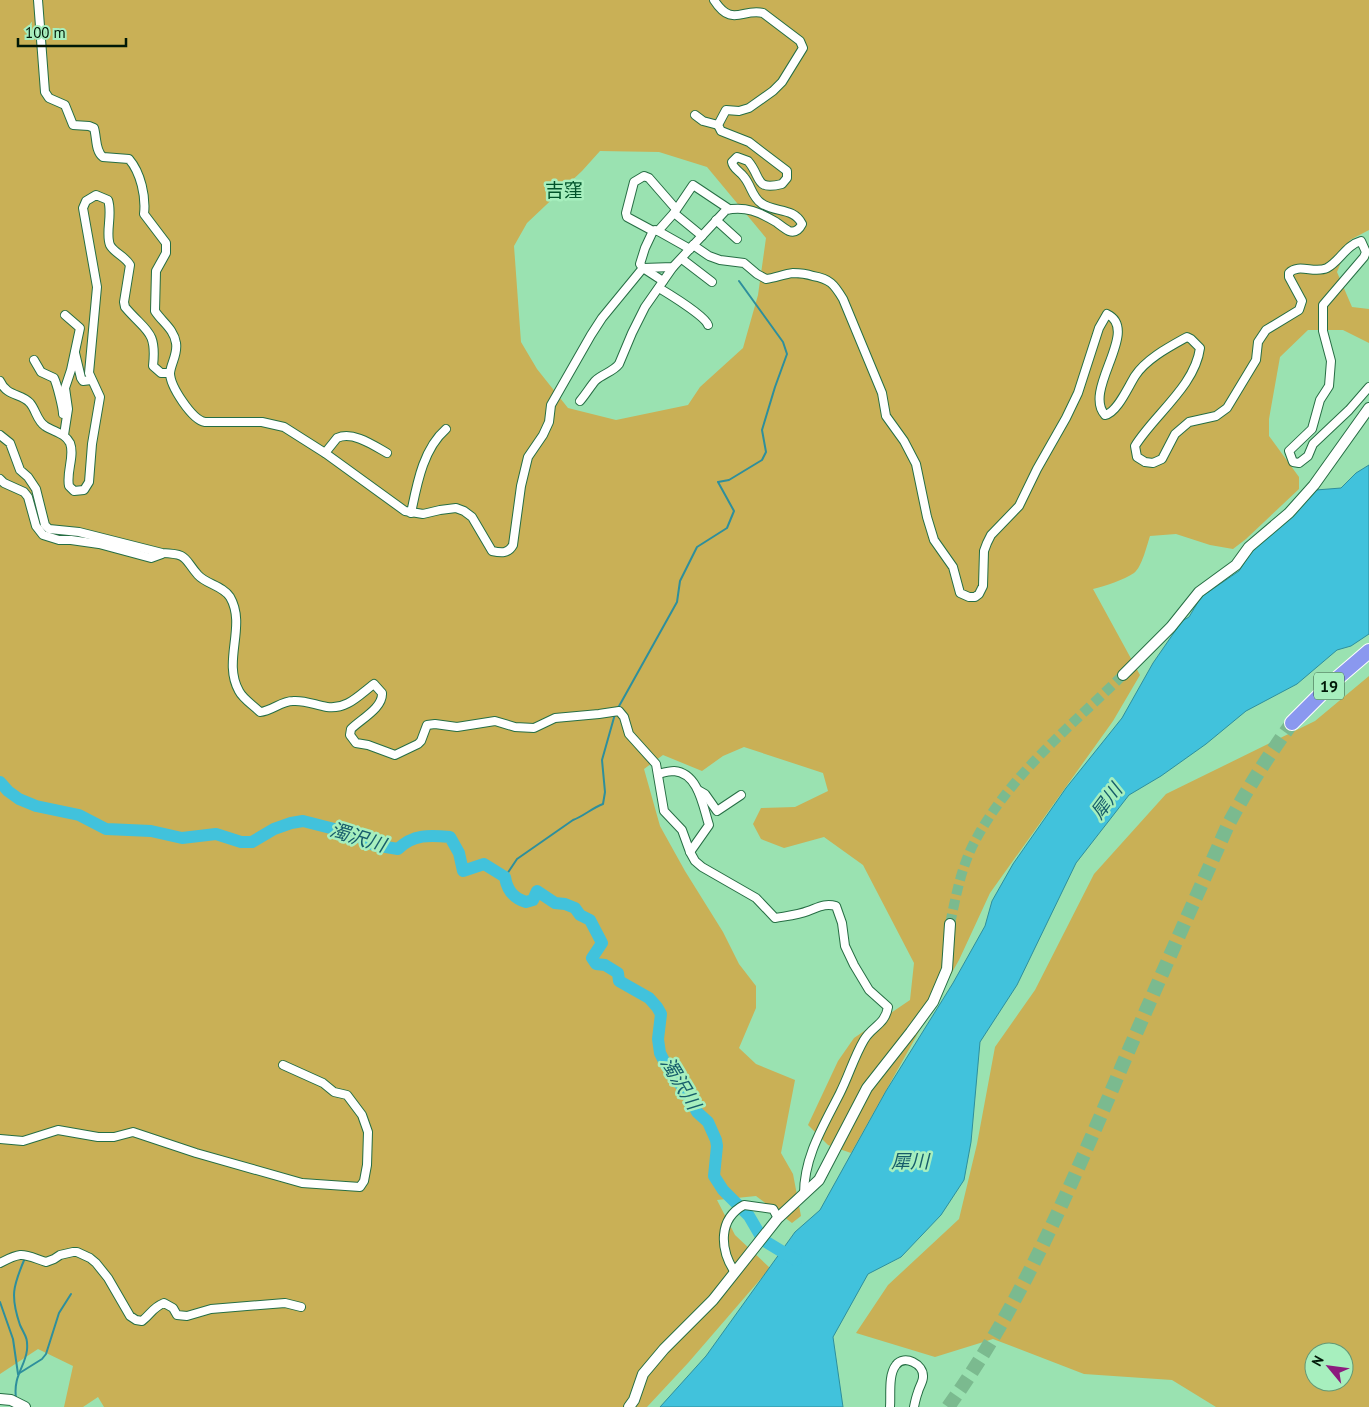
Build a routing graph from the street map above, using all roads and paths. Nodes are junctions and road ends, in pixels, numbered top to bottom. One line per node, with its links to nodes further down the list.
1 (38, 0): 21 (street)
2 (714, 0): 4 (street)
3 (695, 115): 4 (street)
4 (718, 125): 5 (street)
5 (729, 209): 6 (street); 7 (street)
6 (675, 211): 8 (street); 8 (street); 9 (street)
7 (716, 220): 9 (street); 10 (street)
8 (655, 231): 11 (street); 14 (street)
9 (702, 236): 11 (street)
10 (736, 240)
11 (691, 247): 12 (street); 24 (street)
12 (682, 259): 13 (street); 15 (street)
13 (673, 267): 14 (street); 16 (street)
14 (643, 268): 16 (street); 33 (street)
15 (712, 282)
16 (661, 284): 18 (street); 25 (street)
17 (65, 316): 19 (street)
18 (708, 325)
19 (75, 352): 22 (street); 29 (street)
20 (34, 360): 29 (street)
21 (170, 373): 22 (street); 30 (street)
22 (91, 380): 29 (street)
23 (0, 381): 29 (street)
24 (1369, 387)
25 (580, 401)
26 (1369, 408): 36 (street)
27 (446, 429): 33 (street)
28 (0, 435): 34 (street)
29 (64, 435)
30 (325, 453): 31 (street); 33 (street)
31 (387, 453)
32 (0, 479): 34 (street)
33 (411, 513)
34 (162, 553): 38 (street)
35 (1369, 651): 37 (highway, 19)
36 (1123, 674)
37 (1292, 723)
38 (658, 774): 39 (street); 41 (street)
39 (698, 790): 40 (street); 41 (street)
40 (741, 795)
41 (690, 852): 45 (street)
42 (950, 924): 45 (street)
43 (282, 1065): 44 (street)
44 (0, 1139)
45 (804, 1194): 46 (street)
46 (778, 1218): 48 (street); 48 (street)
47 (0, 1263): 49 (street)
48 (734, 1271): 52 (street)
49 (301, 1307)
50 (0, 1399): 51 (street)
51 (25, 1407)
52 (629, 1407)
53 (890, 1407): 54 (street)
54 (914, 1407)

